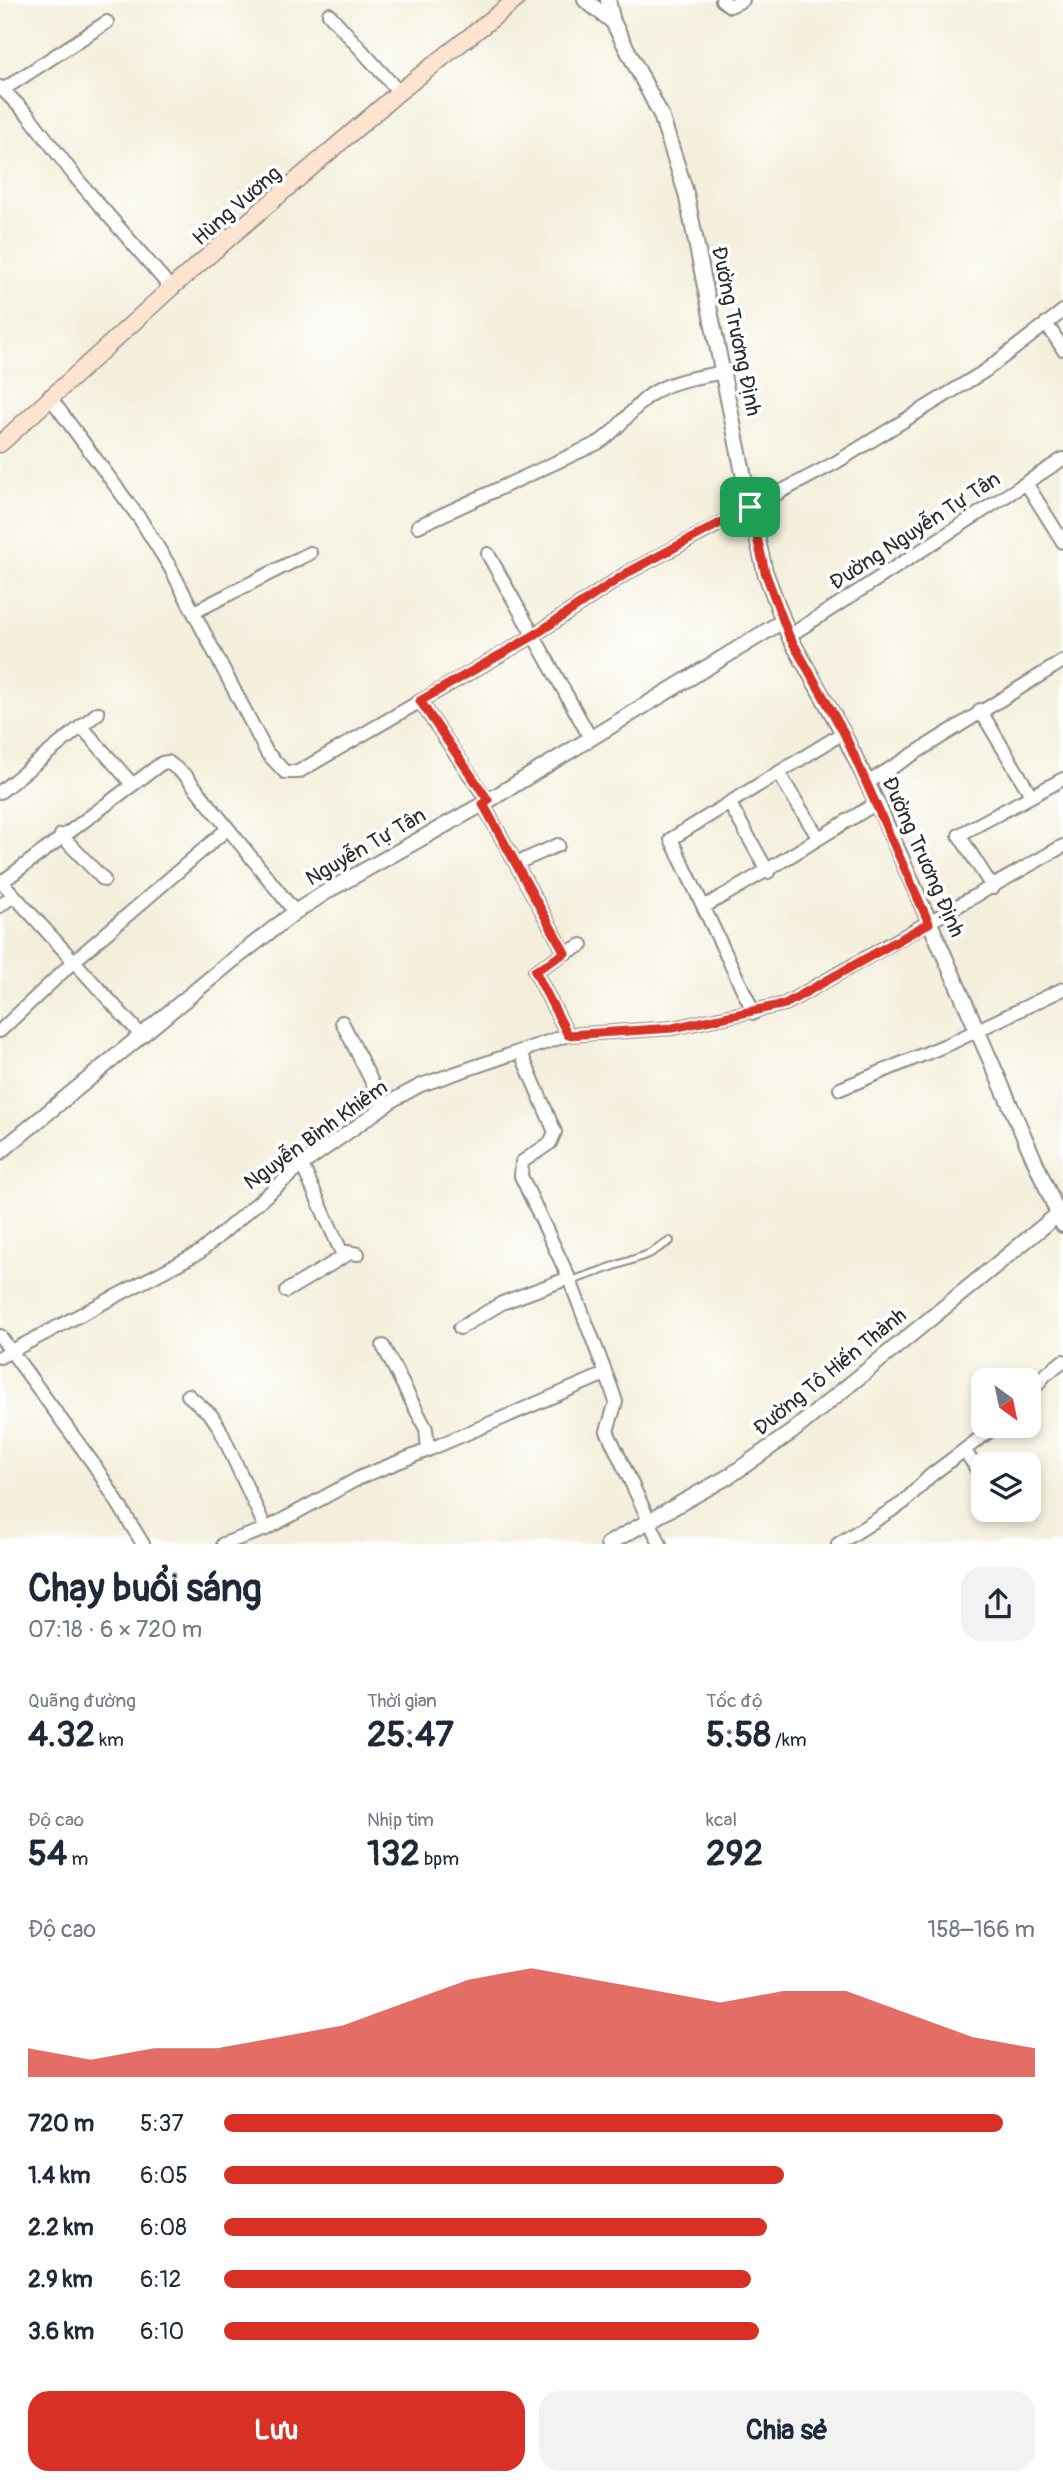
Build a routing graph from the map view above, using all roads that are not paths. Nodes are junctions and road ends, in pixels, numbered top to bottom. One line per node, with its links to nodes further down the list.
1 (585, 0): 8 (street, Đường Trương Định)
2 (608, 0): 8 (street, Đường Trương Định)
3 (722, 0): 4 (street)
4 (743, 0)
5 (510, 2): 10 (main road, Hùng Vương)
6 (329, 14): 10 (street)
7 (107, 22): 9 (street)
8 (613, 22): 15 (street, Đường Trương Định)
9 (2, 88): 11 (street)
10 (399, 92): 11 (main road, Hùng Vương)
11 (171, 288): 16 (main road, Hùng Vương)
12 (1063, 311): 13 (street)
13 (1046, 323): 14 (street); 20 (street)
14 (1063, 349)
15 (724, 372): 20 (street, Đường Trương Định); 21 (street)
16 (49, 396): 17 (main road, Hùng Vương); 25 (street)
17 (0, 444)
18 (1063, 459): 19 (street, Đường Nguyễn Tự Tân)
19 (1026, 483): 22 (street); 28 (street, Đường Nguyễn Tự Tân)
20 (750, 507): 26 (street, Đường Trương Định); 27 (street)
21 (418, 526)
22 (1063, 542)
23 (310, 553): 25 (street)
24 (488, 554): 27 (street)
25 (194, 612): 30 (street)
26 (783, 621): 28 (street, Đường Trương Định); 35 (street, Nguyễn Tự Tân)
27 (533, 636): 30 (street); 35 (street)
28 (789, 636): 34 (street, Đường Trương Định)
29 (1063, 661): 31 (street)
30 (420, 701): 42 (street)
31 (980, 710): 38 (street); 41 (street)
32 (98, 713): 33 (street)
33 (81, 726): 39 (street); 40 (street)
34 (844, 733): 36 (street); 38 (street, Đường Trương Định)
35 (591, 739): 42 (street, Nguyễn Tự Tân)
36 (779, 774): 44 (street); 47 (street)
37 (1063, 779): 41 (street)
38 (867, 782): 43 (street, Đường Trương Định)
39 (132, 784): 45 (street); 46 (street)
40 (0, 793)
41 (1031, 795): 54 (street)
42 (485, 802): 50 (street); 58 (street, Nguyễn Tự Tân)
43 (877, 803): 47 (street); 59 (street, Đường Trương Định)
44 (730, 804): 51 (street); 57 (street)
45 (226, 830): 58 (street); 62 (street)
46 (61, 835): 52 (street); 53 (street)
47 (818, 837): 51 (street)
48 (558, 845): 50 (street)
49 (1063, 846): 54 (street, Nguyễn Bình Khiêm)
50 (517, 863): 61 (street)
51 (768, 872): 57 (street)
52 (104, 880)
53 (1, 881): 55 (street)
54 (993, 888): 59 (street, Nguyễn Bình Khiêm)
55 (14, 895): 56 (street); 62 (street)
56 (0, 906)
57 (705, 906): 64 (street)
58 (295, 912): 68 (street, Nguyễn Tự Tân)
59 (929, 923): 64 (street, Nguyễn Bình Khiêm); 66 (street, Đường Trương Định)
60 (582, 945): 61 (street)
61 (565, 953): 69 (street)
62 (73, 962): 67 (street); 68 (street)
63 (1063, 989): 66 (street)
64 (754, 1013): 69 (street, Nguyễn Bình Khiêm)
65 (342, 1022): 72 (street)
66 (978, 1030): 71 (street); 75 (street, Đường Trương Định)
67 (0, 1031)
68 (141, 1035): 73 (street, Nguyễn Tự Tân)
69 (568, 1035): 70 (street, Nguyễn Bình Khiêm)
70 (520, 1051): 72 (street, Nguyễn Bình Khiêm); 77 (street)
71 (840, 1089)
72 (384, 1106): 74 (street, Nguyễn Bình Khiêm)
73 (0, 1152)
74 (302, 1165): 78 (street); 82 (street, Nguyễn Bình Khiêm)
75 (1061, 1217): 91 (street, Đường Tô Hiến Thành)
76 (670, 1241): 77 (lane)
77 (570, 1279): 79 (street); 84 (street)
78 (286, 1291)
79 (460, 1328)
80 (0, 1336): 82 (street)
81 (383, 1346): 88 (street)
82 (5, 1354): 93 (street)
83 (1063, 1361): 85 (street)
84 (605, 1374): 88 (street); 91 (street)
85 (1041, 1380)
86 (188, 1395): 92 (street)
87 (981, 1438): 89 (street)
88 (428, 1450): 92 (street)
89 (965, 1451): 90 (street); 97 (street)
90 (971, 1460)
91 (649, 1520): 95 (street, Đường Tô Hiến Thành); 96 (street)
92 (266, 1529): 94 (street)
93 (143, 1544)
94 (223, 1544)
95 (608, 1544)
96 (660, 1544)
97 (838, 1544)

